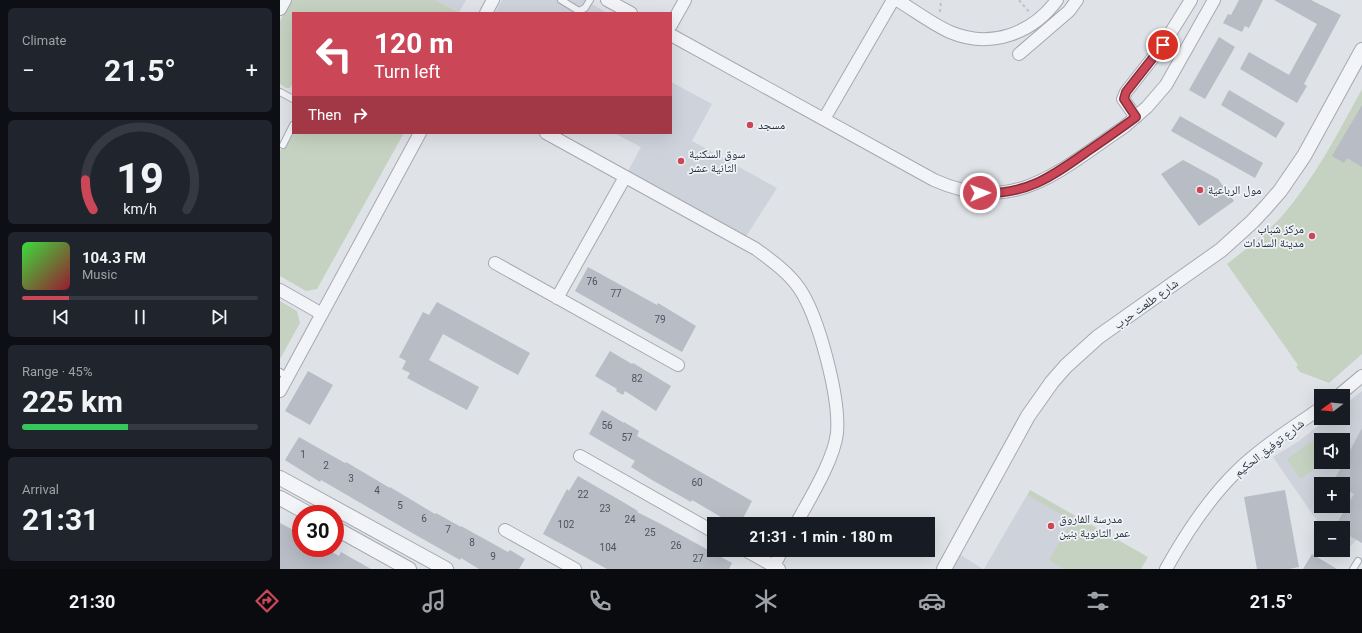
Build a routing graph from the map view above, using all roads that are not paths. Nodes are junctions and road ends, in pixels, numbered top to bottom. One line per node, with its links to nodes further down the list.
1 (285, 0): 13 (street)
2 (493, 0): 15 (street)
3 (560, 0): 4 (lane)
4 (590, 0)
5 (607, 0): 16 (street)
6 (684, 0): 17 (street)
7 (893, 0): 24 (street)
8 (897, 0): 9 (street)
9 (1057, 0): 14 (street)
10 (1077, 0): 14 (street)
11 (1191, 0): 23 (street)
12 (1214, 0): 23 (street)
13 (280, 9)
14 (1069, 11): 20 (street)
15 (487, 12)
16 (629, 12)
17 (672, 23)
18 (672, 37): 24 (street)
19 (1362, 50): 56 (street, شارع طلعت حرب)
20 (1018, 54)
21 (280, 92): 22 (lane)
22 (292, 98)
23 (1136, 117): 24 (street)
24 (824, 120)
25 (292, 127): 28 (lane)
26 (419, 134): 33 (street)
27 (548, 134): 29 (street)
28 (283, 145)
29 (625, 176): 32 (street); 44 (street)
30 (495, 263): 32 (street)
31 (280, 290): 33 (street)
32 (557, 298): 34 (street)
33 (322, 314): 35 (street)
34 (678, 365)
35 (284, 374): 38 (street)
36 (1362, 376): 37 (street)
37 (1346, 389)
38 (280, 391)
39 (1314, 413): 57 (street, شارع توفيق الحكيم)
40 (580, 456): 45 (street)
41 (280, 478): 54 (street)
42 (280, 498): 43 (street)
43 (293, 505)
44 (800, 517)
45 (707, 528)
46 (505, 530): 51 (street)
47 (344, 533): 52 (street)
48 (757, 557): 53 (street)
49 (780, 557): 53 (street)
50 (1358, 561): 58 (lane)
51 (556, 565): 55 (street)
52 (401, 567)
53 (776, 568)
54 (446, 569)
55 (575, 569)
56 (944, 569)
57 (1166, 569)
58 (1353, 569)

